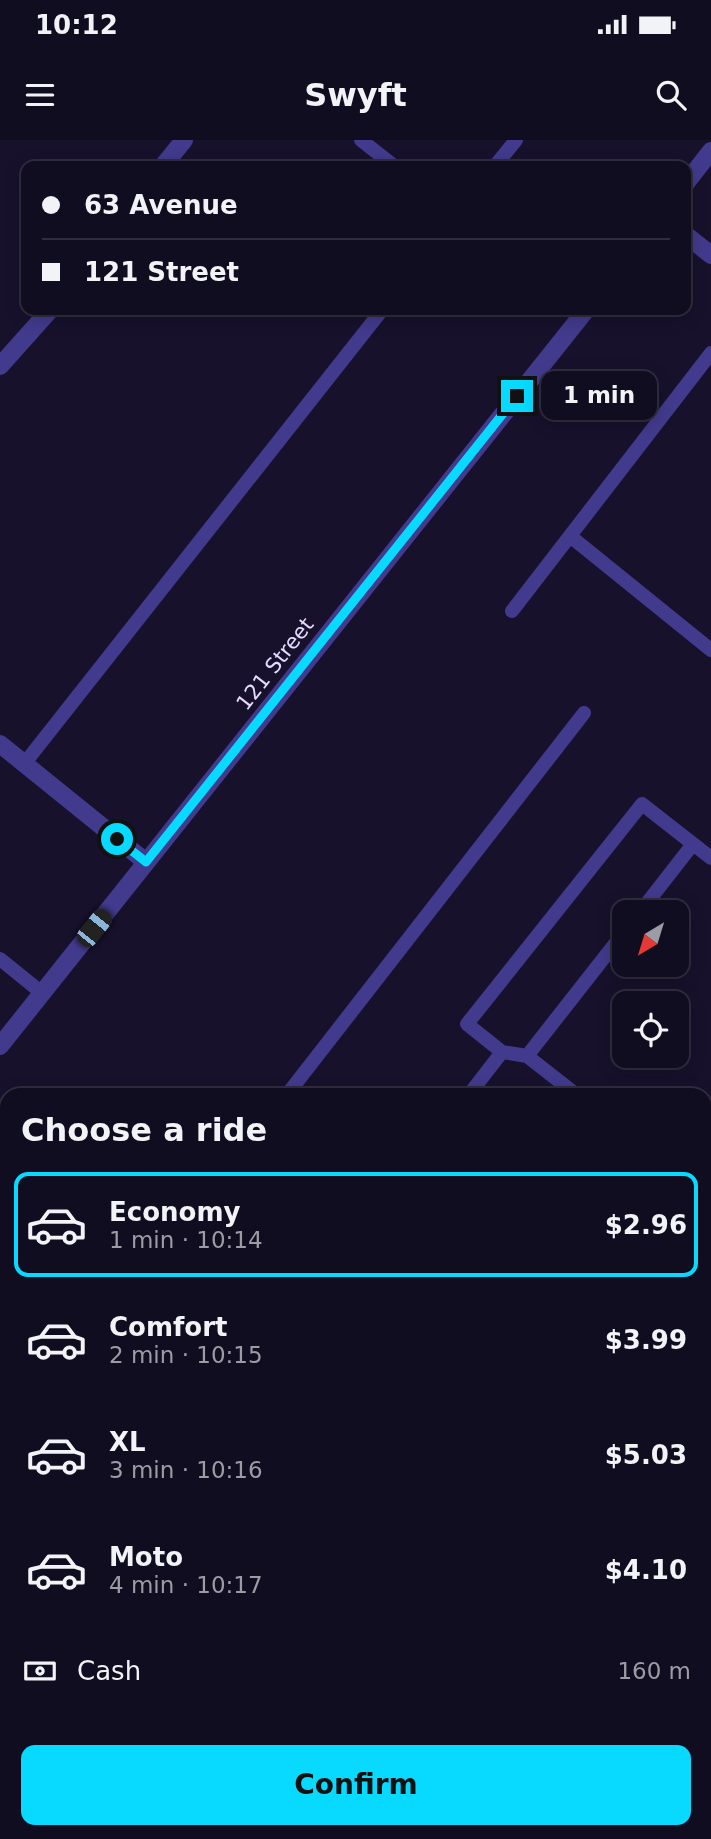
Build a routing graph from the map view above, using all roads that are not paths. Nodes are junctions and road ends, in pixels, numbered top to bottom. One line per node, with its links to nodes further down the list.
1 (184, 140): 5 (street)
2 (360, 140): 6 (lane)
3 (516, 140): 7 (lane)
4 (711, 151): 8 (street)
5 (167, 161)
6 (387, 161)
7 (499, 161)
8 (691, 177)
9 (691, 239): 10 (street)
10 (711, 255)
11 (46, 315): 15 (street)
12 (378, 315): 21 (lane)
13 (582, 315): 24 (street, 121 Street)
14 (711, 353): 16 (lane)
15 (0, 366)
16 (570, 536): 17 (lane); 18 (lane)
17 (512, 611)
18 (711, 650)
19 (584, 713): 32 (lane)
20 (0, 744): 21 (street)
21 (24, 764): 24 (street)
22 (693, 844): 23 (lane); 25 (lane); 30 (lane)
23 (711, 858)
24 (146, 862): 28 (street, 121 Street)
25 (649, 900)
26 (612, 948): 31 (lane)
27 (0, 959): 28 (lane)
28 (42, 993): 29 (street, 121 Street)
29 (0, 1046)
30 (502, 1052): 31 (lane); 33 (lane)
31 (527, 1056): 34 (lane)
32 (292, 1088)
33 (474, 1088)
34 (568, 1088)

